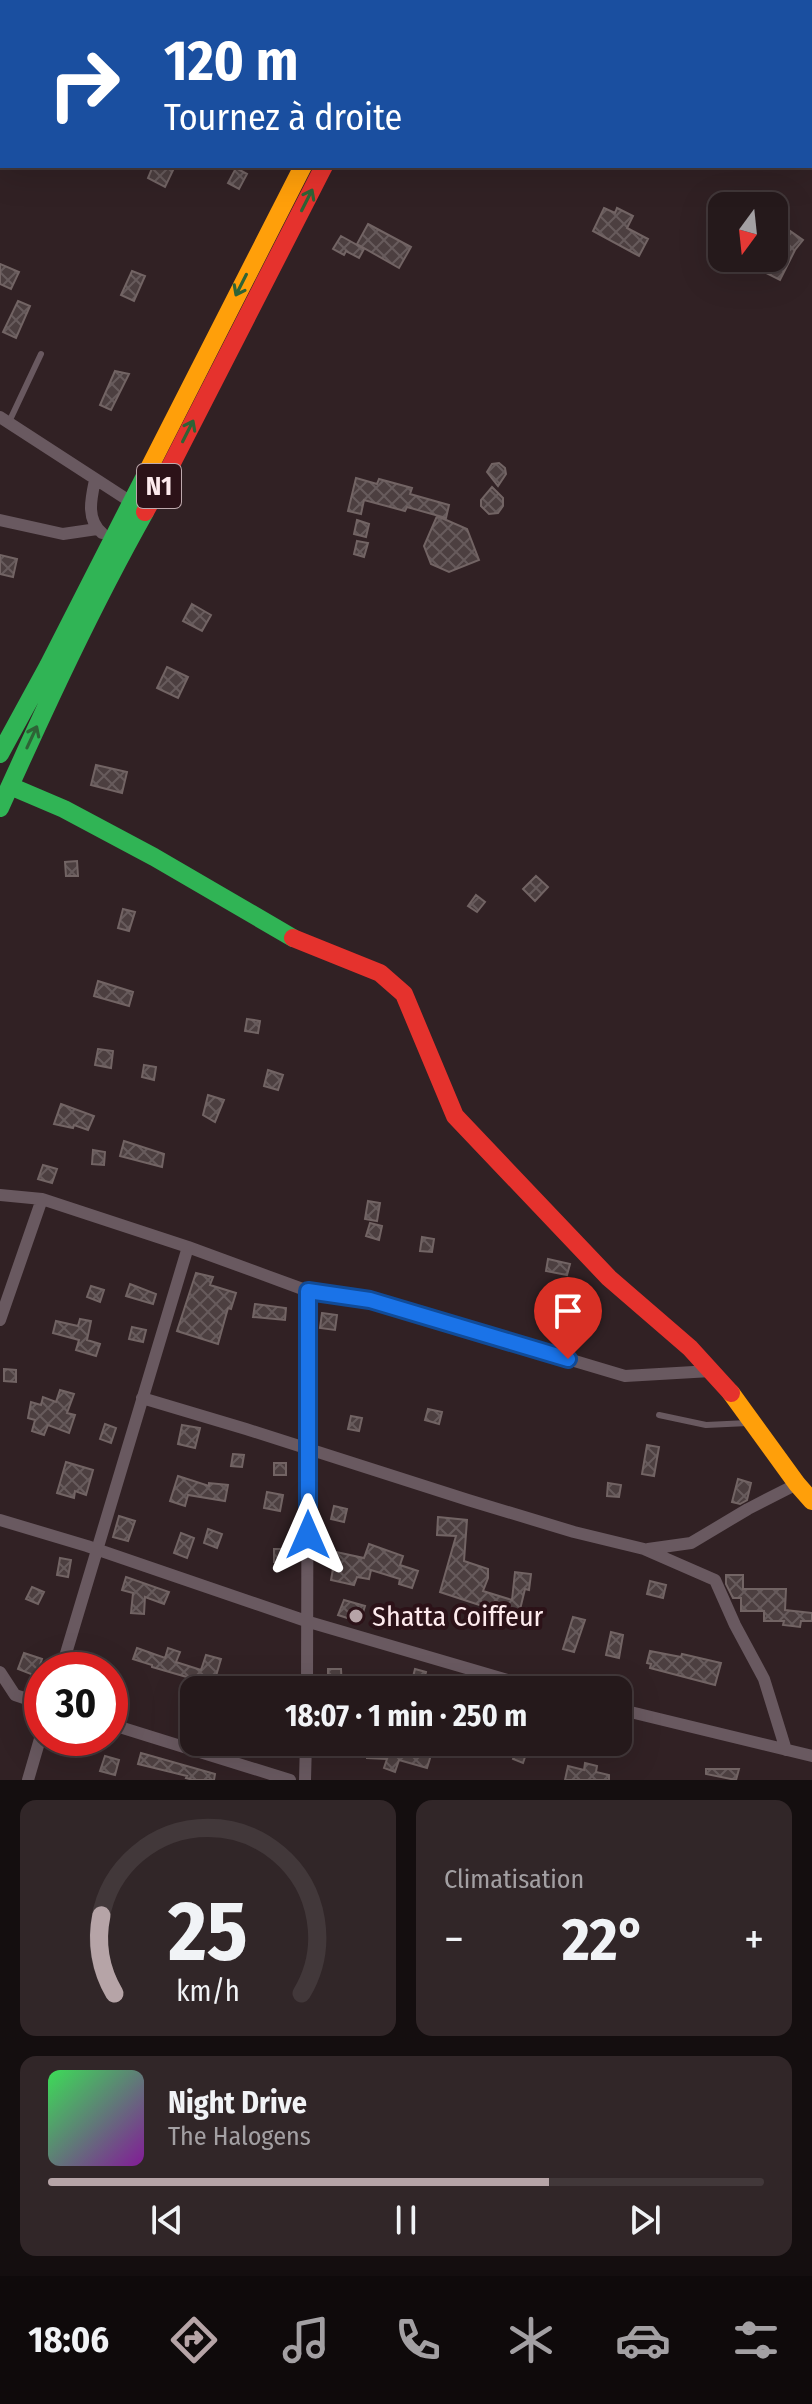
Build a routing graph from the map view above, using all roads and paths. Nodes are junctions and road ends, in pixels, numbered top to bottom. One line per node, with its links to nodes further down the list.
1 (302, 168): 6 (main road, N1, one-way to 6)
2 (323, 168): 10 (main road, N1, one-way to 2)
3 (41, 354): 4 (lane)
4 (4, 419): 5 (street)
5 (95, 480): 6 (street); 8 (street)
6 (131, 502): 8 (main road, N1)
7 (0, 520): 8 (street)
8 (105, 535): 9 (main road, N1)
9 (0, 754)
10 (10, 786): 11 (main road, N1); 17 (main road)
11 (0, 808)
12 (0, 1195): 13 (street)
13 (42, 1199): 14 (street); 16 (street)
14 (188, 1247): 15 (street); 18 (street)
15 (308, 1291): 17 (street); 21 (street)
16 (0, 1320)
17 (711, 1371): 20 (main road)
18 (142, 1398): 21 (street); 26 (street)
19 (659, 1415): 20 (lane)
20 (751, 1422): 22 (main road)
21 (308, 1448): 25 (street); 27 (street)
22 (797, 1484): 23 (main road); 25 (street)
23 (812, 1501)
24 (0, 1520): 26 (street)
25 (644, 1549): 35 (street)
26 (97, 1550): 27 (street); 28 (street)
27 (309, 1622): 30 (street); 31 (street)
28 (66, 1652)
29 (0, 1672): 32 (street)
30 (307, 1676)
31 (494, 1676)
32 (24, 1698)
33 (632, 1712): 35 (street)
34 (128, 1730): 40 (street)
35 (786, 1750): 38 (street)
36 (35, 1756): 39 (street)
37 (306, 1756): 41 (street)
38 (812, 1756)
39 (28, 1780)
40 (290, 1780)
41 (305, 1780)

